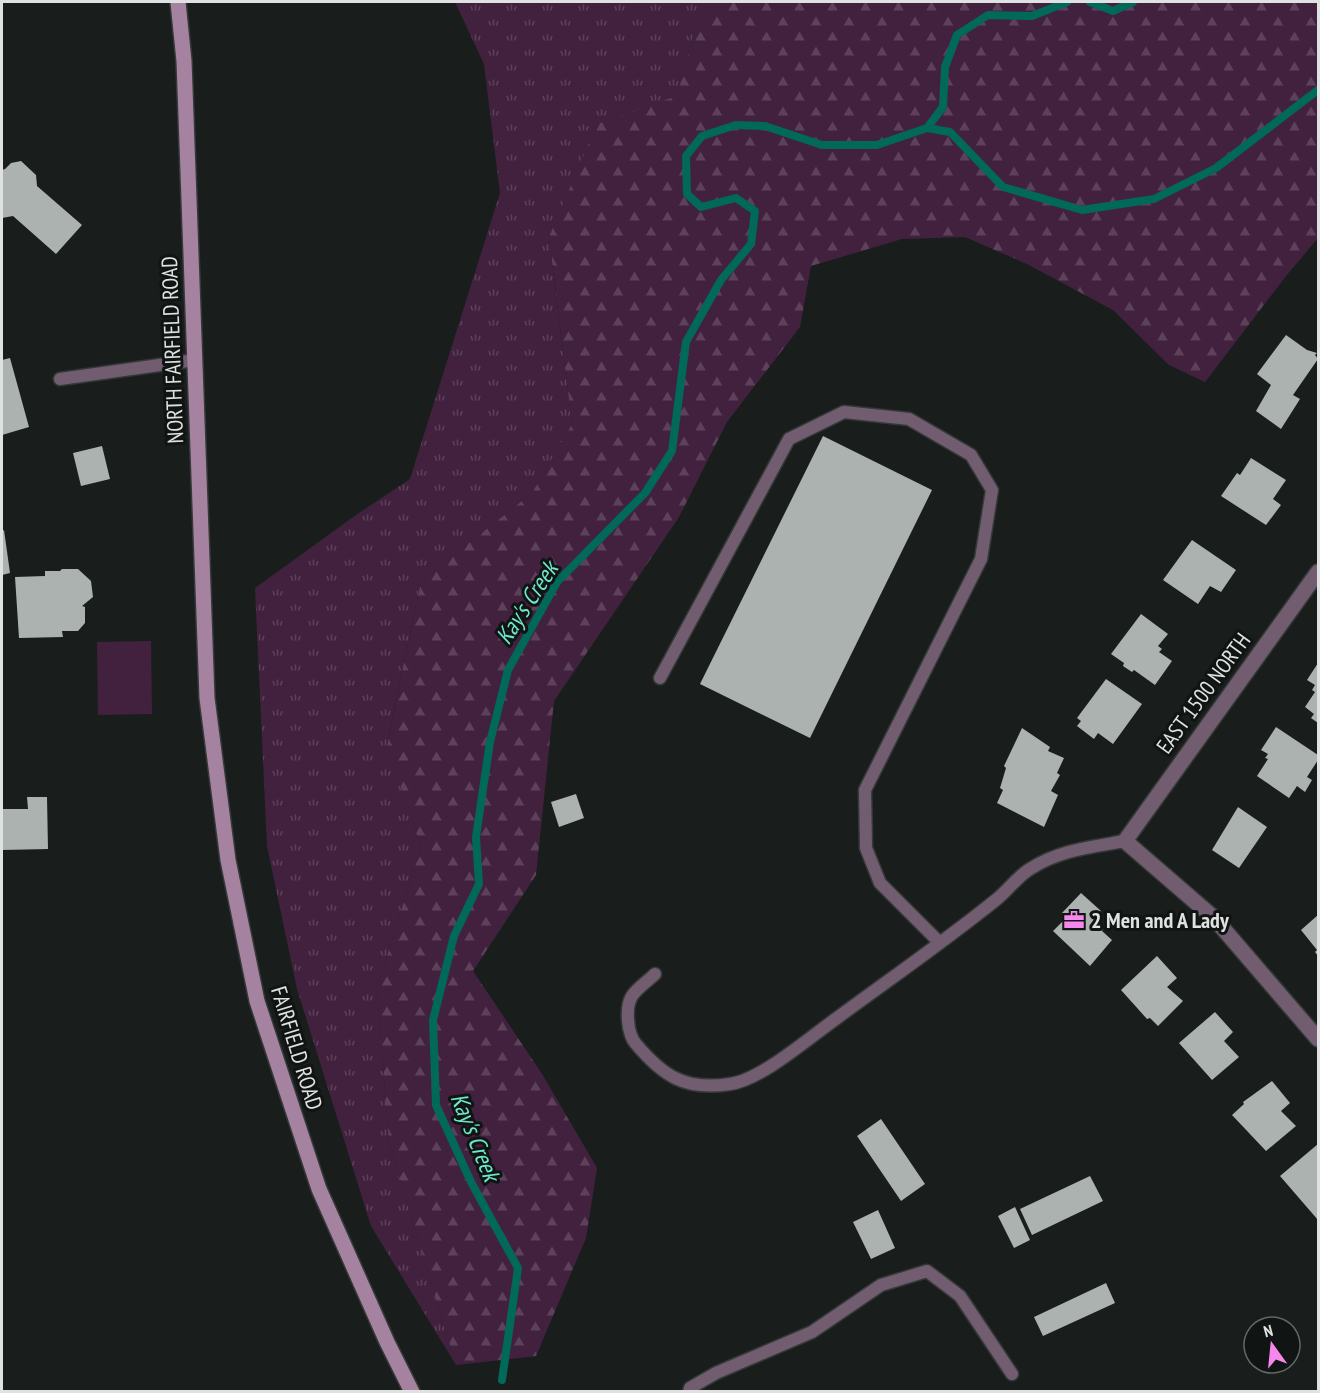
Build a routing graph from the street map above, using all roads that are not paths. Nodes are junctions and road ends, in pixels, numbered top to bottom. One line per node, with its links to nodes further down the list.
1 (178, 2): 2 (main road, NORTH FAIRFIELD ROAD)
2 (195, 360): 3 (lane); 6 (main road, NORTH FAIRFIELD ROAD)
3 (60, 379)
4 (1318, 572): 7 (street, EAST 1500 NORTH)
5 (660, 678): 8 (lane)
6 (207, 698): 12 (main road, FAIRFIELD ROAD)
7 (1125, 841): 8 (lane); 10 (street)
8 (940, 943): 9 (lane)
9 (655, 974)
10 (1318, 1039)
11 (1011, 1374): 13 (lane)
12 (412, 1392)
13 (689, 1392)

